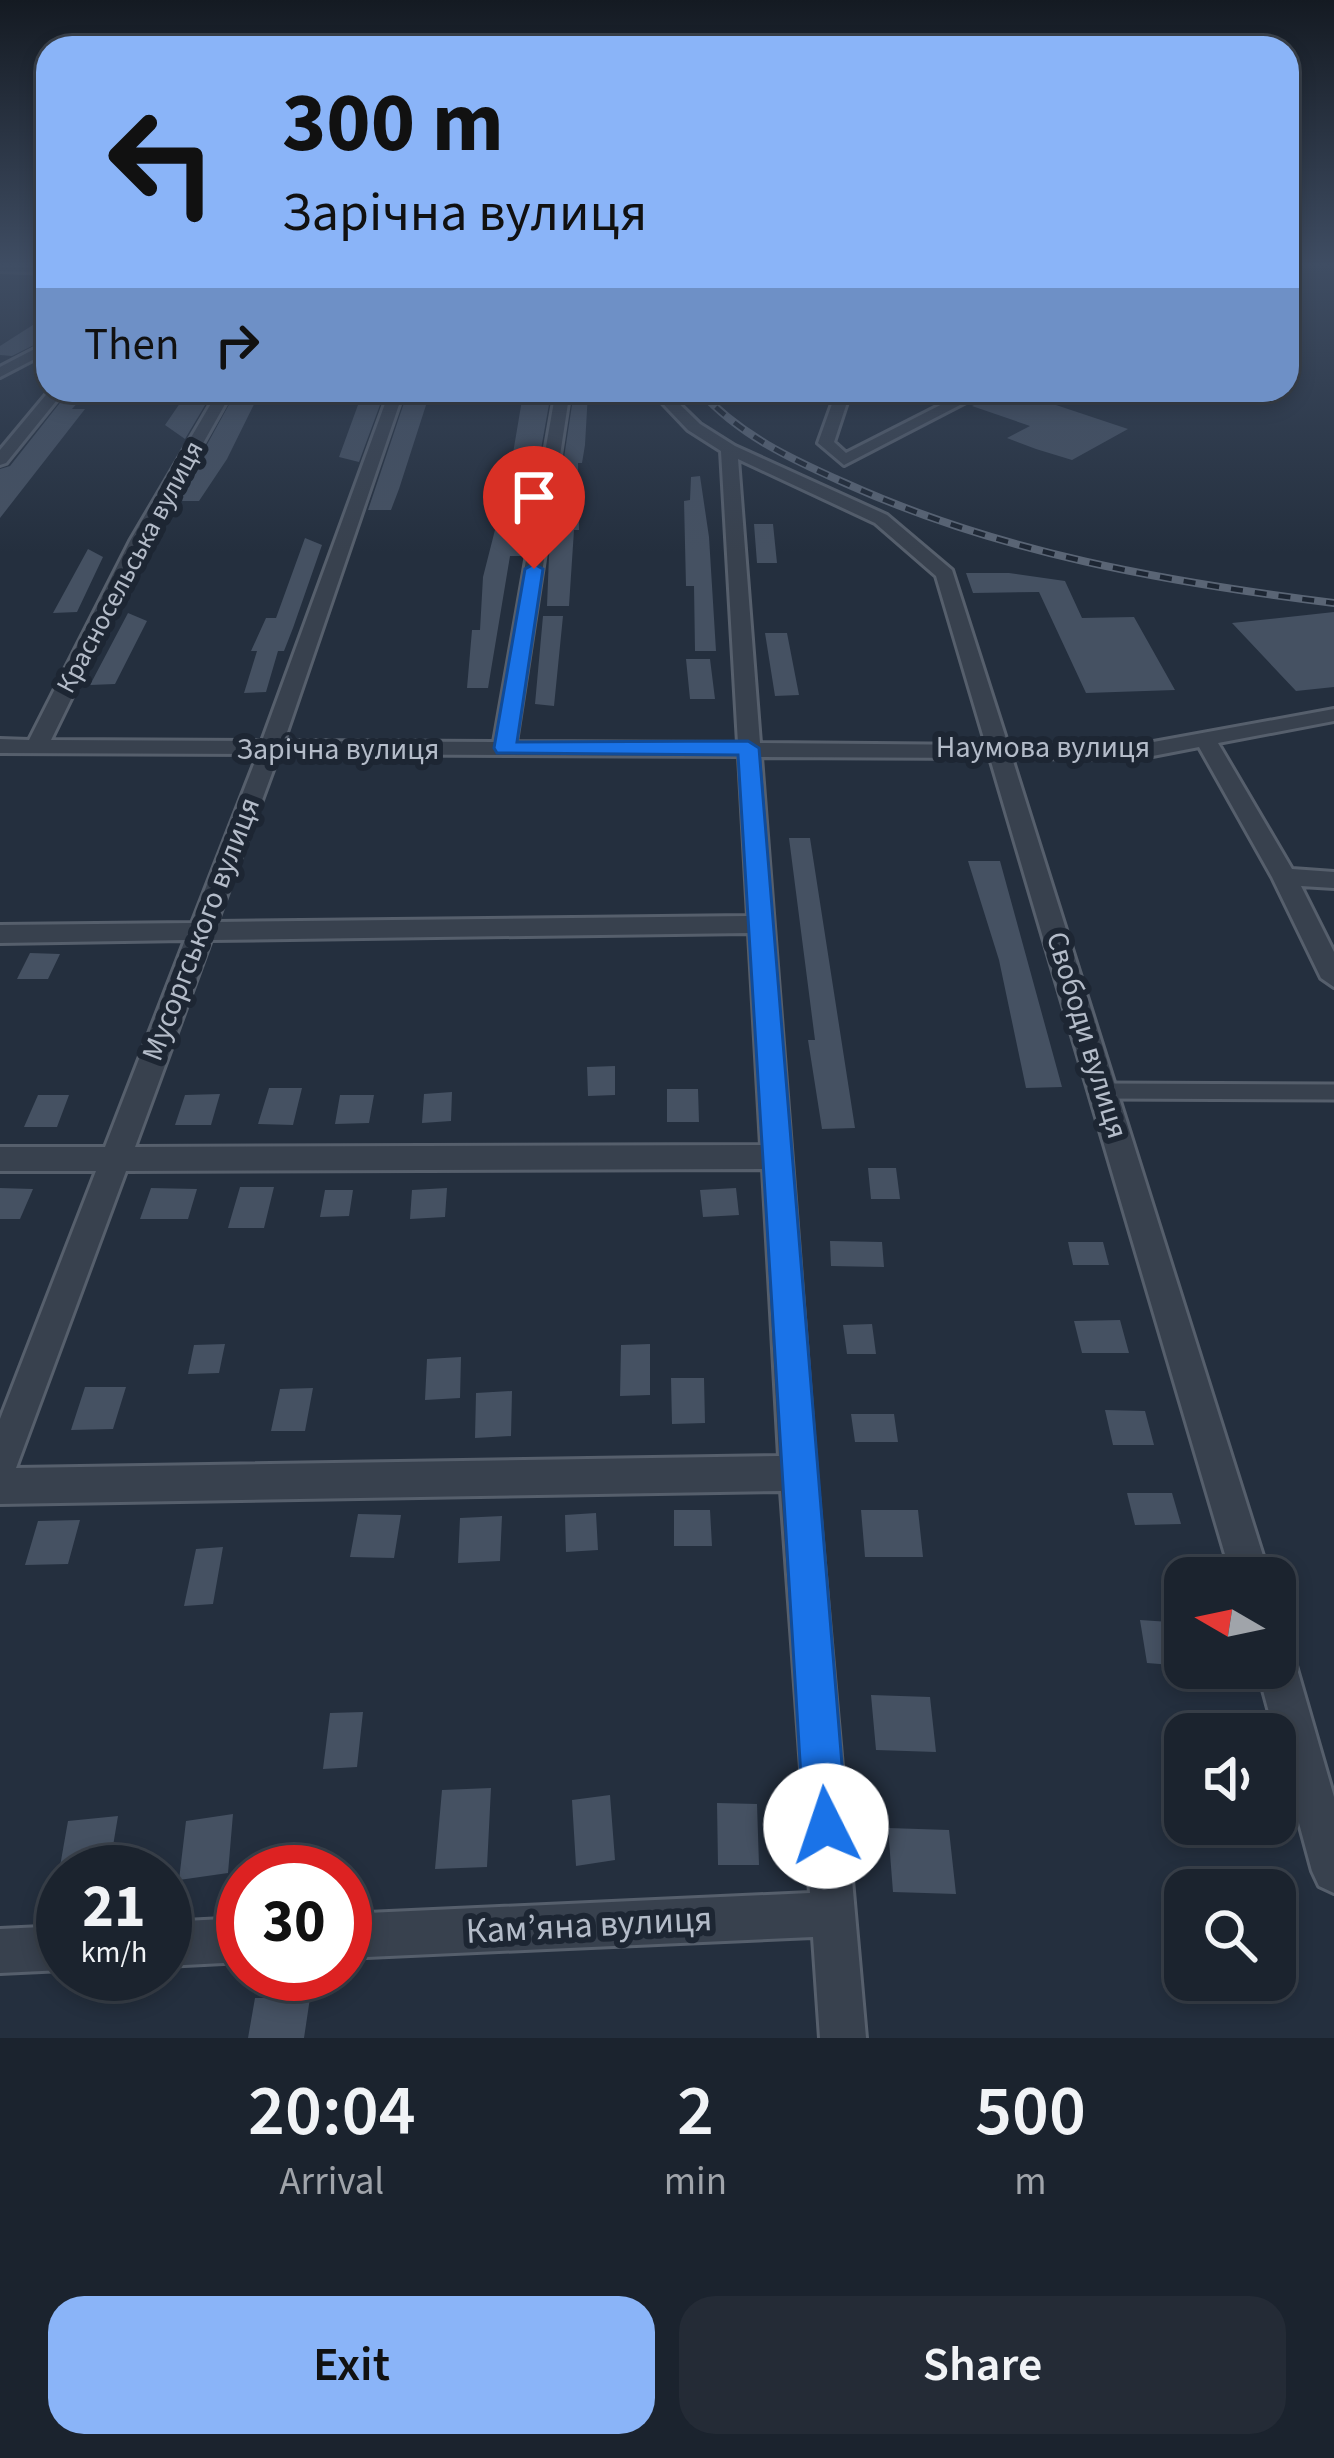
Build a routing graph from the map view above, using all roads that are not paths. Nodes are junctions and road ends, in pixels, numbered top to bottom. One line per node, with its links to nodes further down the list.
1 (48, 402): 9 (street)
2 (219, 402): 13 (street, Красносельська вулиця)
3 (393, 402): 17 (street, Мусоргського вулиця)
4 (561, 402): 14 (street)
5 (669, 402): 8 (street, Свободи вулиця)
6 (840, 402): 7 (street)
7 (958, 402)
8 (729, 449): 15 (street); 16 (street, Свободи вулиця)
9 (0, 460)
10 (1334, 715): 11 (street, Наумова вулиця)
11 (1205, 739): 16 (street, Наумова вулиця); 18 (street)
12 (0, 746): 13 (street, Зарічна вулиця)
13 (37, 746): 17 (street, Зарічна вулиця)
14 (505, 748): 15 (street, Зарічна вулиця); 17 (street, Зарічна вулиця)
15 (748, 748): 16 (street, Наумова вулиця); 20 (street)
16 (1000, 748): 24 (street, Свободи вулиця)
17 (270, 749): 21 (street, Мусоргського вулиця)
18 (1284, 877): 19 (street); 23 (street)
19 (1334, 880)
20 (764, 924): 21 (street); 26 (street)
21 (197, 933): 22 (street); 28 (street, Мусоргського вулиця)
22 (0, 934)
23 (1334, 978)
24 (1104, 1090): 25 (lane); 32 (street, Свободи вулиця)
25 (1334, 1092)
26 (780, 1157): 28 (street); 30 (street)
27 (0, 1159): 28 (street)
28 (116, 1159): 29 (street, Мусоргського вулиця)
29 (0, 1465)
30 (798, 1473): 31 (street); 35 (street)
31 (0, 1486)
32 (1245, 1557)
33 (1283, 1689): 34 (street)
34 (1334, 1867)
35 (832, 1914): 36 (street, Кам’яна вулиця); 39 (street)
36 (372, 1935)
37 (36, 1949): 38 (street)
38 (0, 1951)
39 (843, 2038)

